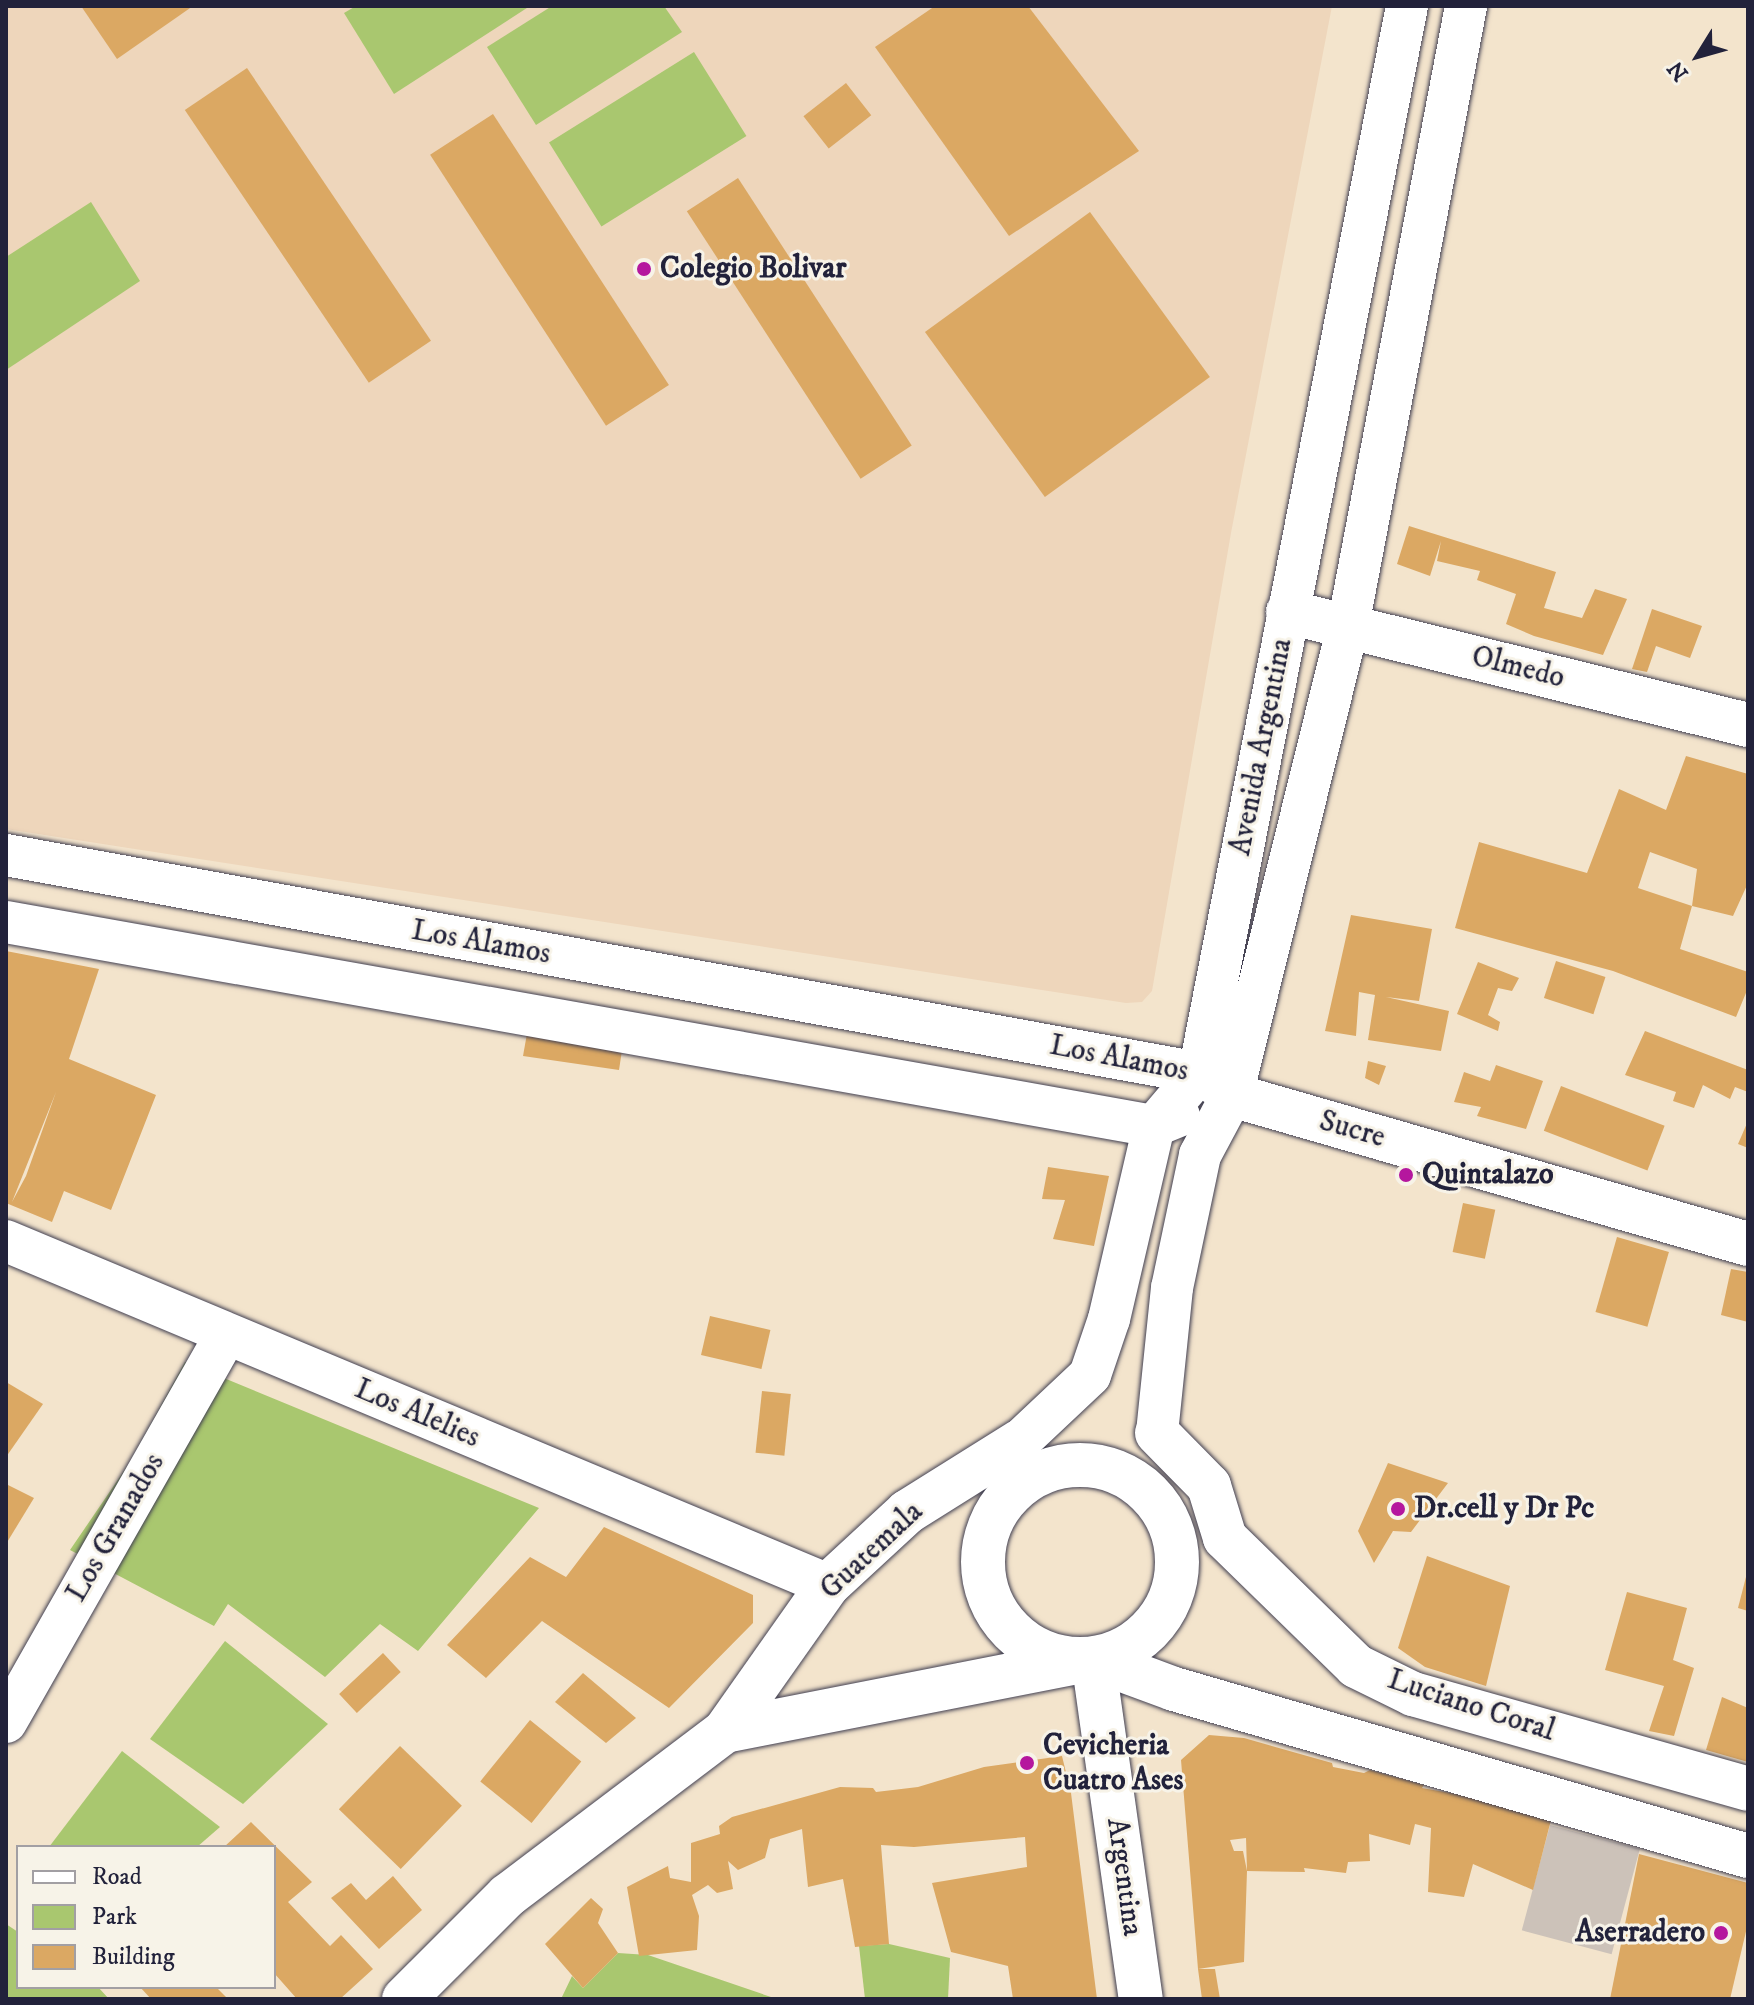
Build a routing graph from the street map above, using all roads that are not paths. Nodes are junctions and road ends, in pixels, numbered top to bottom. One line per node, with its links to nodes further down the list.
1 (1407, 6): 3 (street, Avenida Argentina)
2 (1466, 6): 4 (street, Avenida Argentina)
3 (1288, 612): 4 (main road, Olmedo); 8 (street, Avenida Argentina)
4 (1348, 626): 5 (main road, Olmedo); 8 (street, Avenida Argentina)
5 (1748, 725)
6 (6, 855): 8 (street, Los Alamos)
7 (6, 922): 9 (street, Los Alamos)
8 (1216, 1084): 9 (street, Los Alamos); 11 (main road, Sucre); 13 (street, Avenida Argentina)
9 (1154, 1126): 14 (street)
10 (6, 1241): 12 (street, Los Alelies)
11 (1748, 1244)
12 (226, 1334): 15 (street, Los Alelies); 17 (street, Los Granados)
13 (1157, 1433): 19 (main road, Luciano Coral)
14 (1020, 1441): 15 (main road, Guatemala)
15 (828, 1585): 18 (main road, Guatemala)
16 (1093, 1659): 16 (main road); 18 (main road, Guatemala); 20 (main road, Luciano Coral); 22 (main road, Argentina)
17 (6, 1722)
18 (725, 1731): 21 (main road, Guatemala)
19 (1748, 1789)
20 (1748, 1856)
21 (404, 1999)
22 (1141, 1999)

